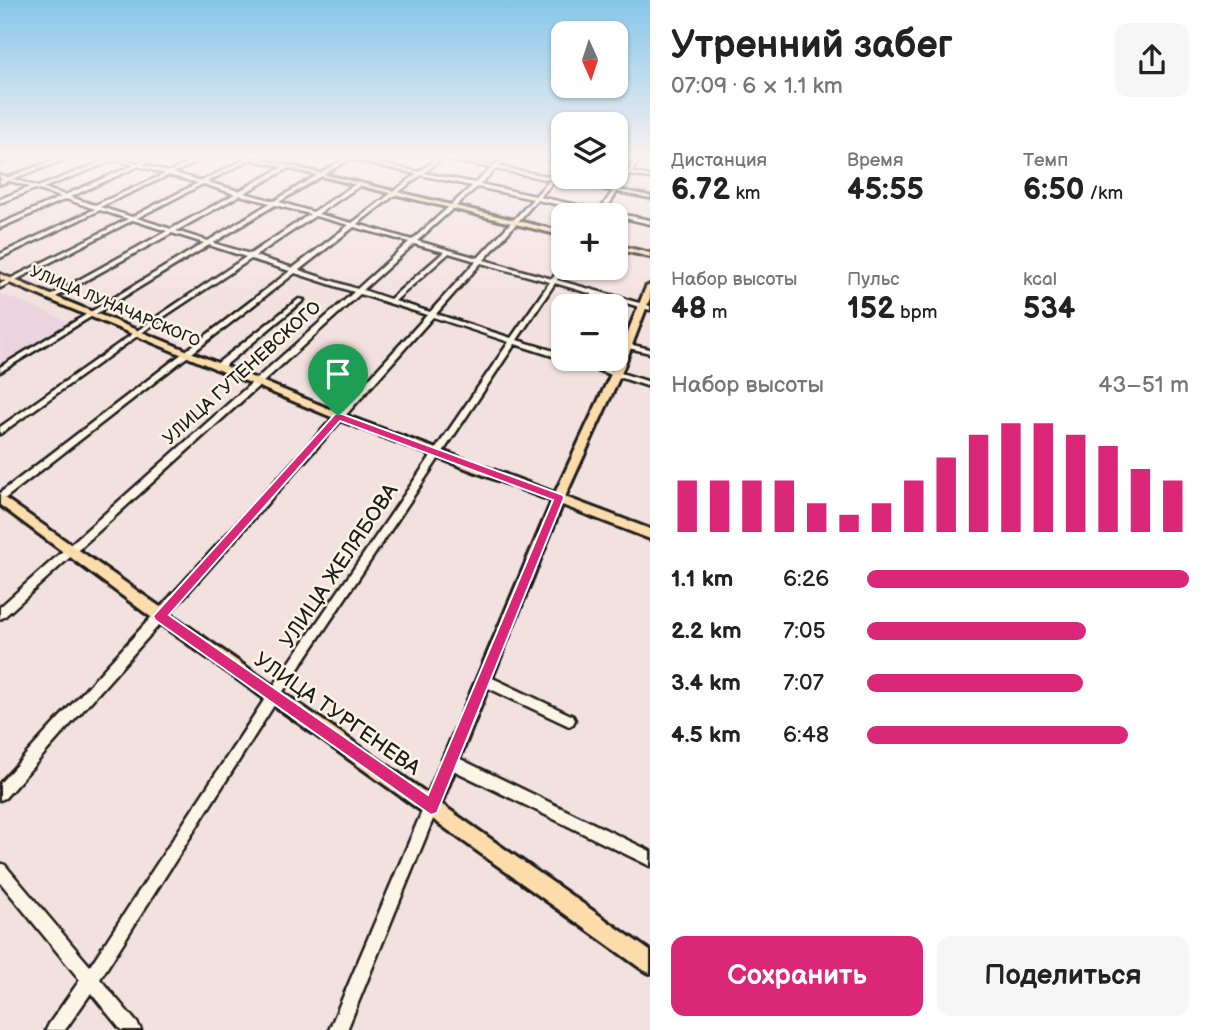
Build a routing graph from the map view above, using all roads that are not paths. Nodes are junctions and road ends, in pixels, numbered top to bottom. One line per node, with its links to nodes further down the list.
1 (44, 206): 20 (street)
2 (90, 206): 13 (street)
3 (100, 206): 13 (street)
4 (152, 206): 15 (street)
5 (215, 206): 21 (street)
6 (269, 206): 24 (street)
7 (285, 206): 14 (street)
8 (326, 206): 14 (street)
9 (380, 206): 19 (street)
10 (447, 206): 12 (main road)
11 (528, 206): 17 (street)
12 (451, 207): 17 (main road); 23 (street, УЛИЦА ГУТЕНЕВСКОГО)
13 (96, 208): 15 (street); 28 (street)
14 (314, 214): 19 (street); 29 (street)
15 (128, 218): 21 (street); 32 (street)
16 (628, 218): 18 (street)
17 (513, 222): 22 (main road); 30 (street)
18 (650, 222)
19 (356, 225): 23 (street); 31 (street)
20 (0, 226)
21 (168, 230): 24 (street); 37 (street)
22 (551, 231)
23 (412, 242): 26 (street); 35 (street, УЛИЦА ГУТЕНЕВСКОГО)
24 (206, 243): 29 (street); 41 (street)
25 (628, 250): 27 (main road)
26 (447, 252): 30 (street); 39 (street)
27 (650, 255)
28 (0, 256)
29 (248, 257): 31 (street); 43 (street)
30 (477, 260): 33 (street); 42 (street)
31 (292, 271): 35 (street); 49 (street)
32 (3, 281): 37 (main road, УЛИЦА ЛУНАЧАРСКОГО)
33 (552, 281): 36 (street); 44 (street, УЛИЦА ЖЕЛЯБОВА)
34 (650, 287): 40 (main road)
35 (356, 291): 39 (street); 55 (street, УЛИЦА ГУТЕНЕВСКОГО)
36 (596, 293): 40 (street)
37 (50, 298): 41 (main road, УЛИЦА ЛУНАЧАРСКОГО)
38 (301, 300): 50 (street)
39 (390, 303): 42 (street)
40 (646, 307): 45 (main road)
41 (88, 315): 43 (main road, УЛИЦА ЛУНАЧАРСКОГО); 51 (street)
42 (429, 315): 44 (street); 57 (street)
43 (139, 334): 49 (main road, УЛИЦА ЛУНАЧАРСКОГО); 58 (street)
44 (511, 341): 48 (street); 59 (street, УЛИЦА ЖЕЛЯБОВА)
45 (628, 343)
46 (628, 345): 47 (street)
47 (650, 351)
48 (551, 353)
49 (184, 354): 50 (main road, УЛИЦА ЛУНАЧАРСКОГО); 60 (street)
50 (218, 367): 55 (main road, УЛИЦА ЛУНАЧАРСКОГО)
51 (0, 370)
52 (607, 371): 54 (street)
53 (617, 371): 54 (main road)
54 (616, 374): 56 (street); 61 (main road)
55 (255, 382): 57 (main road, УЛИЦА ЛУНАЧАРСКОГО); 63 (street, УЛИЦА ГУТЕНЕВСКОГО)
56 (650, 385)
57 (338, 416): 59 (main road, УЛИЦА ЛУНАЧАРСКОГО); 65 (street)
58 (0, 431)
59 (439, 454): 61 (main road, УЛИЦА ЛУНАЧАРСКОГО); 67 (street, УЛИЦА ЖЕЛЯБОВА)
60 (0, 498): 63 (main road, УЛИЦА ТУРГЕНЕВА)
61 (559, 498): 62 (main road, УЛИЦА ЛУНАЧАРСКОГО); 66 (main road)
62 (650, 534)
63 (69, 550): 64 (street, УЛИЦА ГУТЕНЕВСКОГО); 65 (main road, УЛИЦА ТУРГЕНЕВА)
64 (0, 614)
65 (160, 616): 67 (main road, УЛИЦА ТУРГЕНЕВА); 70 (street)
66 (484, 680): 68 (street); 69 (main road)
67 (274, 695): 71 (main road, УЛИЦА ТУРГЕНЕВА); 75 (street, УЛИЦА ЖЕЛЯБОВА)
68 (569, 720)
69 (450, 761): 71 (main road); 72 (street)
70 (0, 793)
71 (431, 807): 74 (main road, УЛИЦА ТУРГЕНЕВА); 78 (street)
72 (650, 859)
73 (0, 870): 75 (street)
74 (650, 963)
75 (90, 981): 76 (street, УЛИЦА ЖЕЛЯБОВА); 77 (street)
76 (55, 1030)
77 (132, 1030)
78 (338, 1030)

